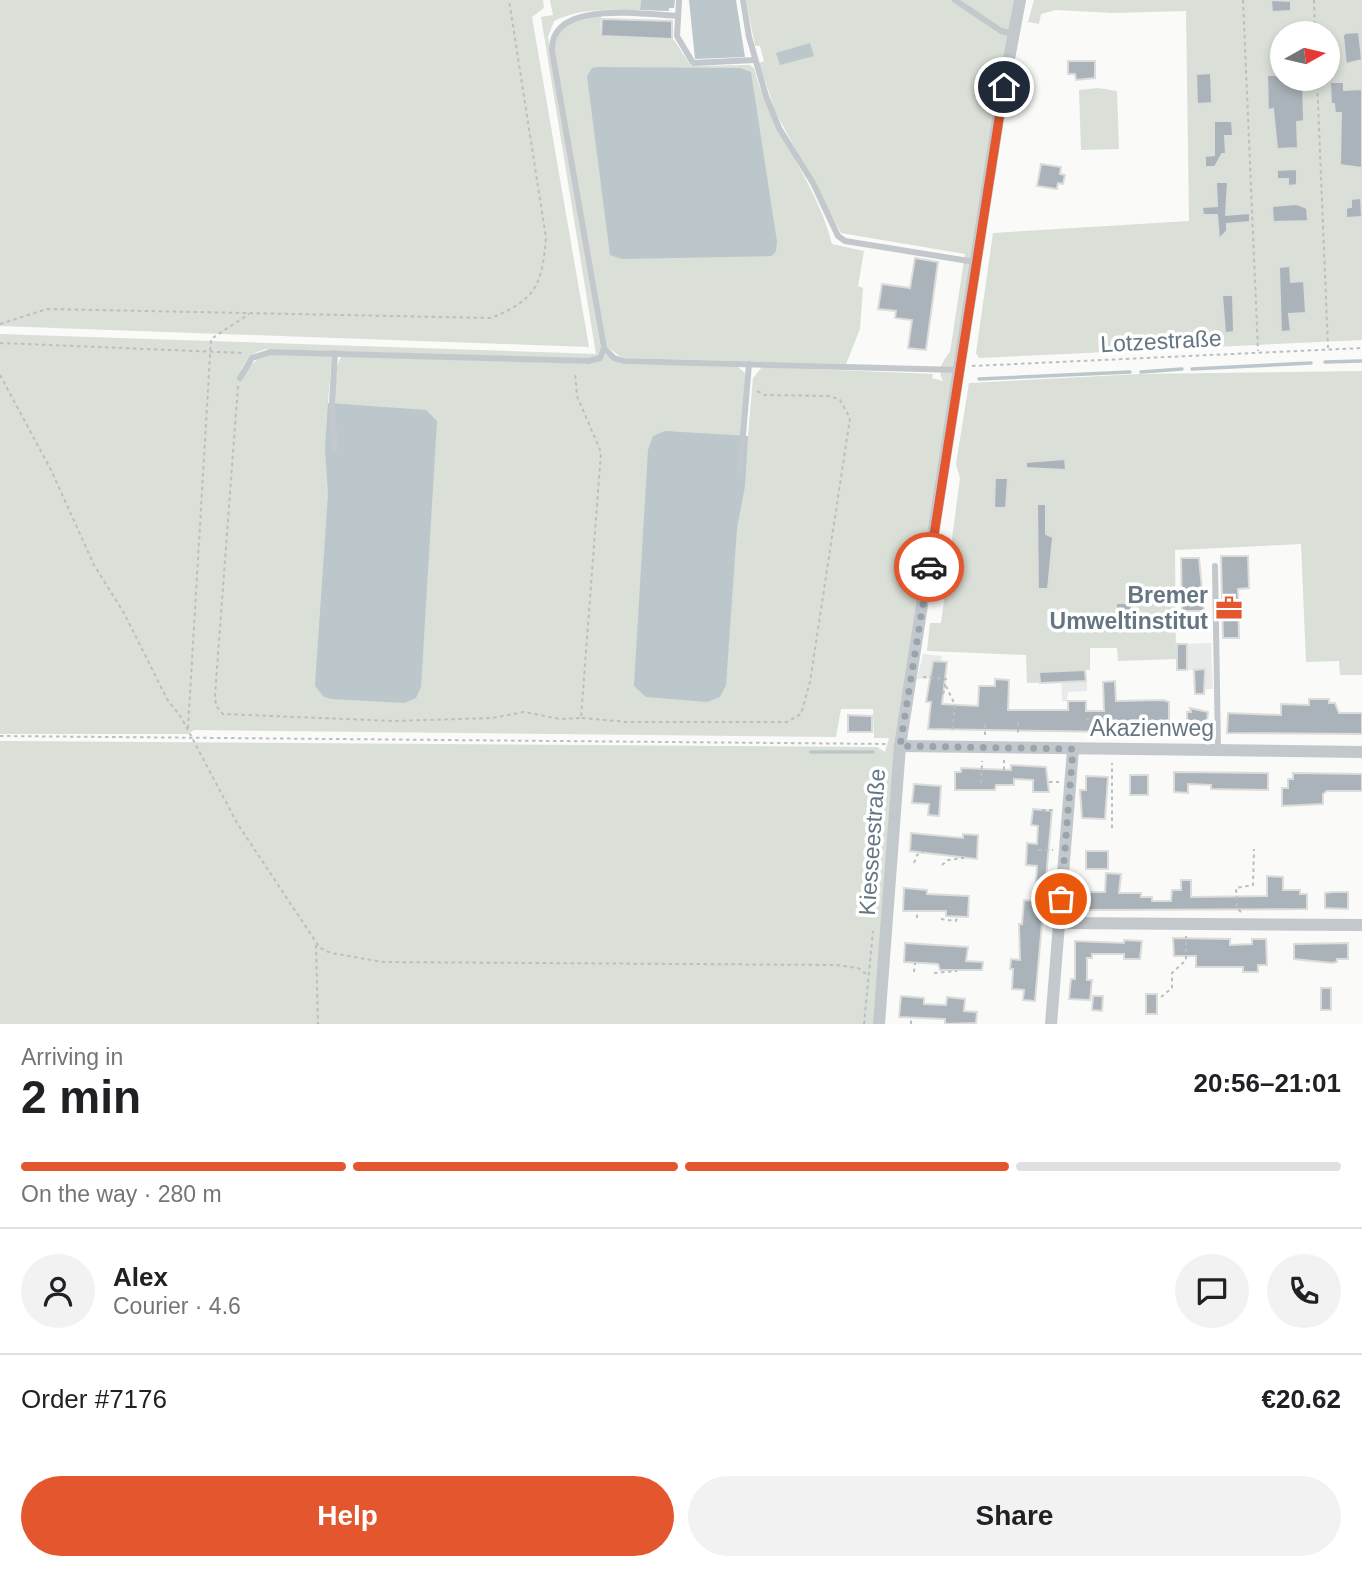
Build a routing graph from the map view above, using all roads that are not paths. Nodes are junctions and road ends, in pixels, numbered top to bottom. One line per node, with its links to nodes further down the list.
1 (679, 0): 5 (lane)
2 (743, 0): 7 (lane)
3 (955, 0): 6 (lane)
4 (1020, 0): 6 (street, Kiesseestraße)
5 (678, 16): 7 (lane); 9 (lane)
6 (1013, 34): 8 (street, Kiesseestraße)
7 (755, 60): 8 (lane)
8 (977, 262): 12 (street, Kiesseestraße)
9 (604, 348): 10 (lane); 11 (lane)
10 (335, 353): 13 (lane); 14 (lane)
11 (749, 364): 12 (lane); 15 (lane)
12 (961, 368): 17 (street, Kiesseestraße)
13 (240, 378)
14 (335, 448)
15 (740, 470)
16 (1215, 566): 19 (lane)
17 (895, 745): 18 (street, Akazienweg); 23 (street, Kiesseestraße)
18 (1073, 749): 19 (street, Akazienweg); 21 (street)
19 (1218, 749): 20 (street, Akazienweg)
20 (1362, 752)
21 (1059, 923): 22 (street); 24 (street)
22 (1362, 925)
23 (878, 1024)
24 (1051, 1024)

